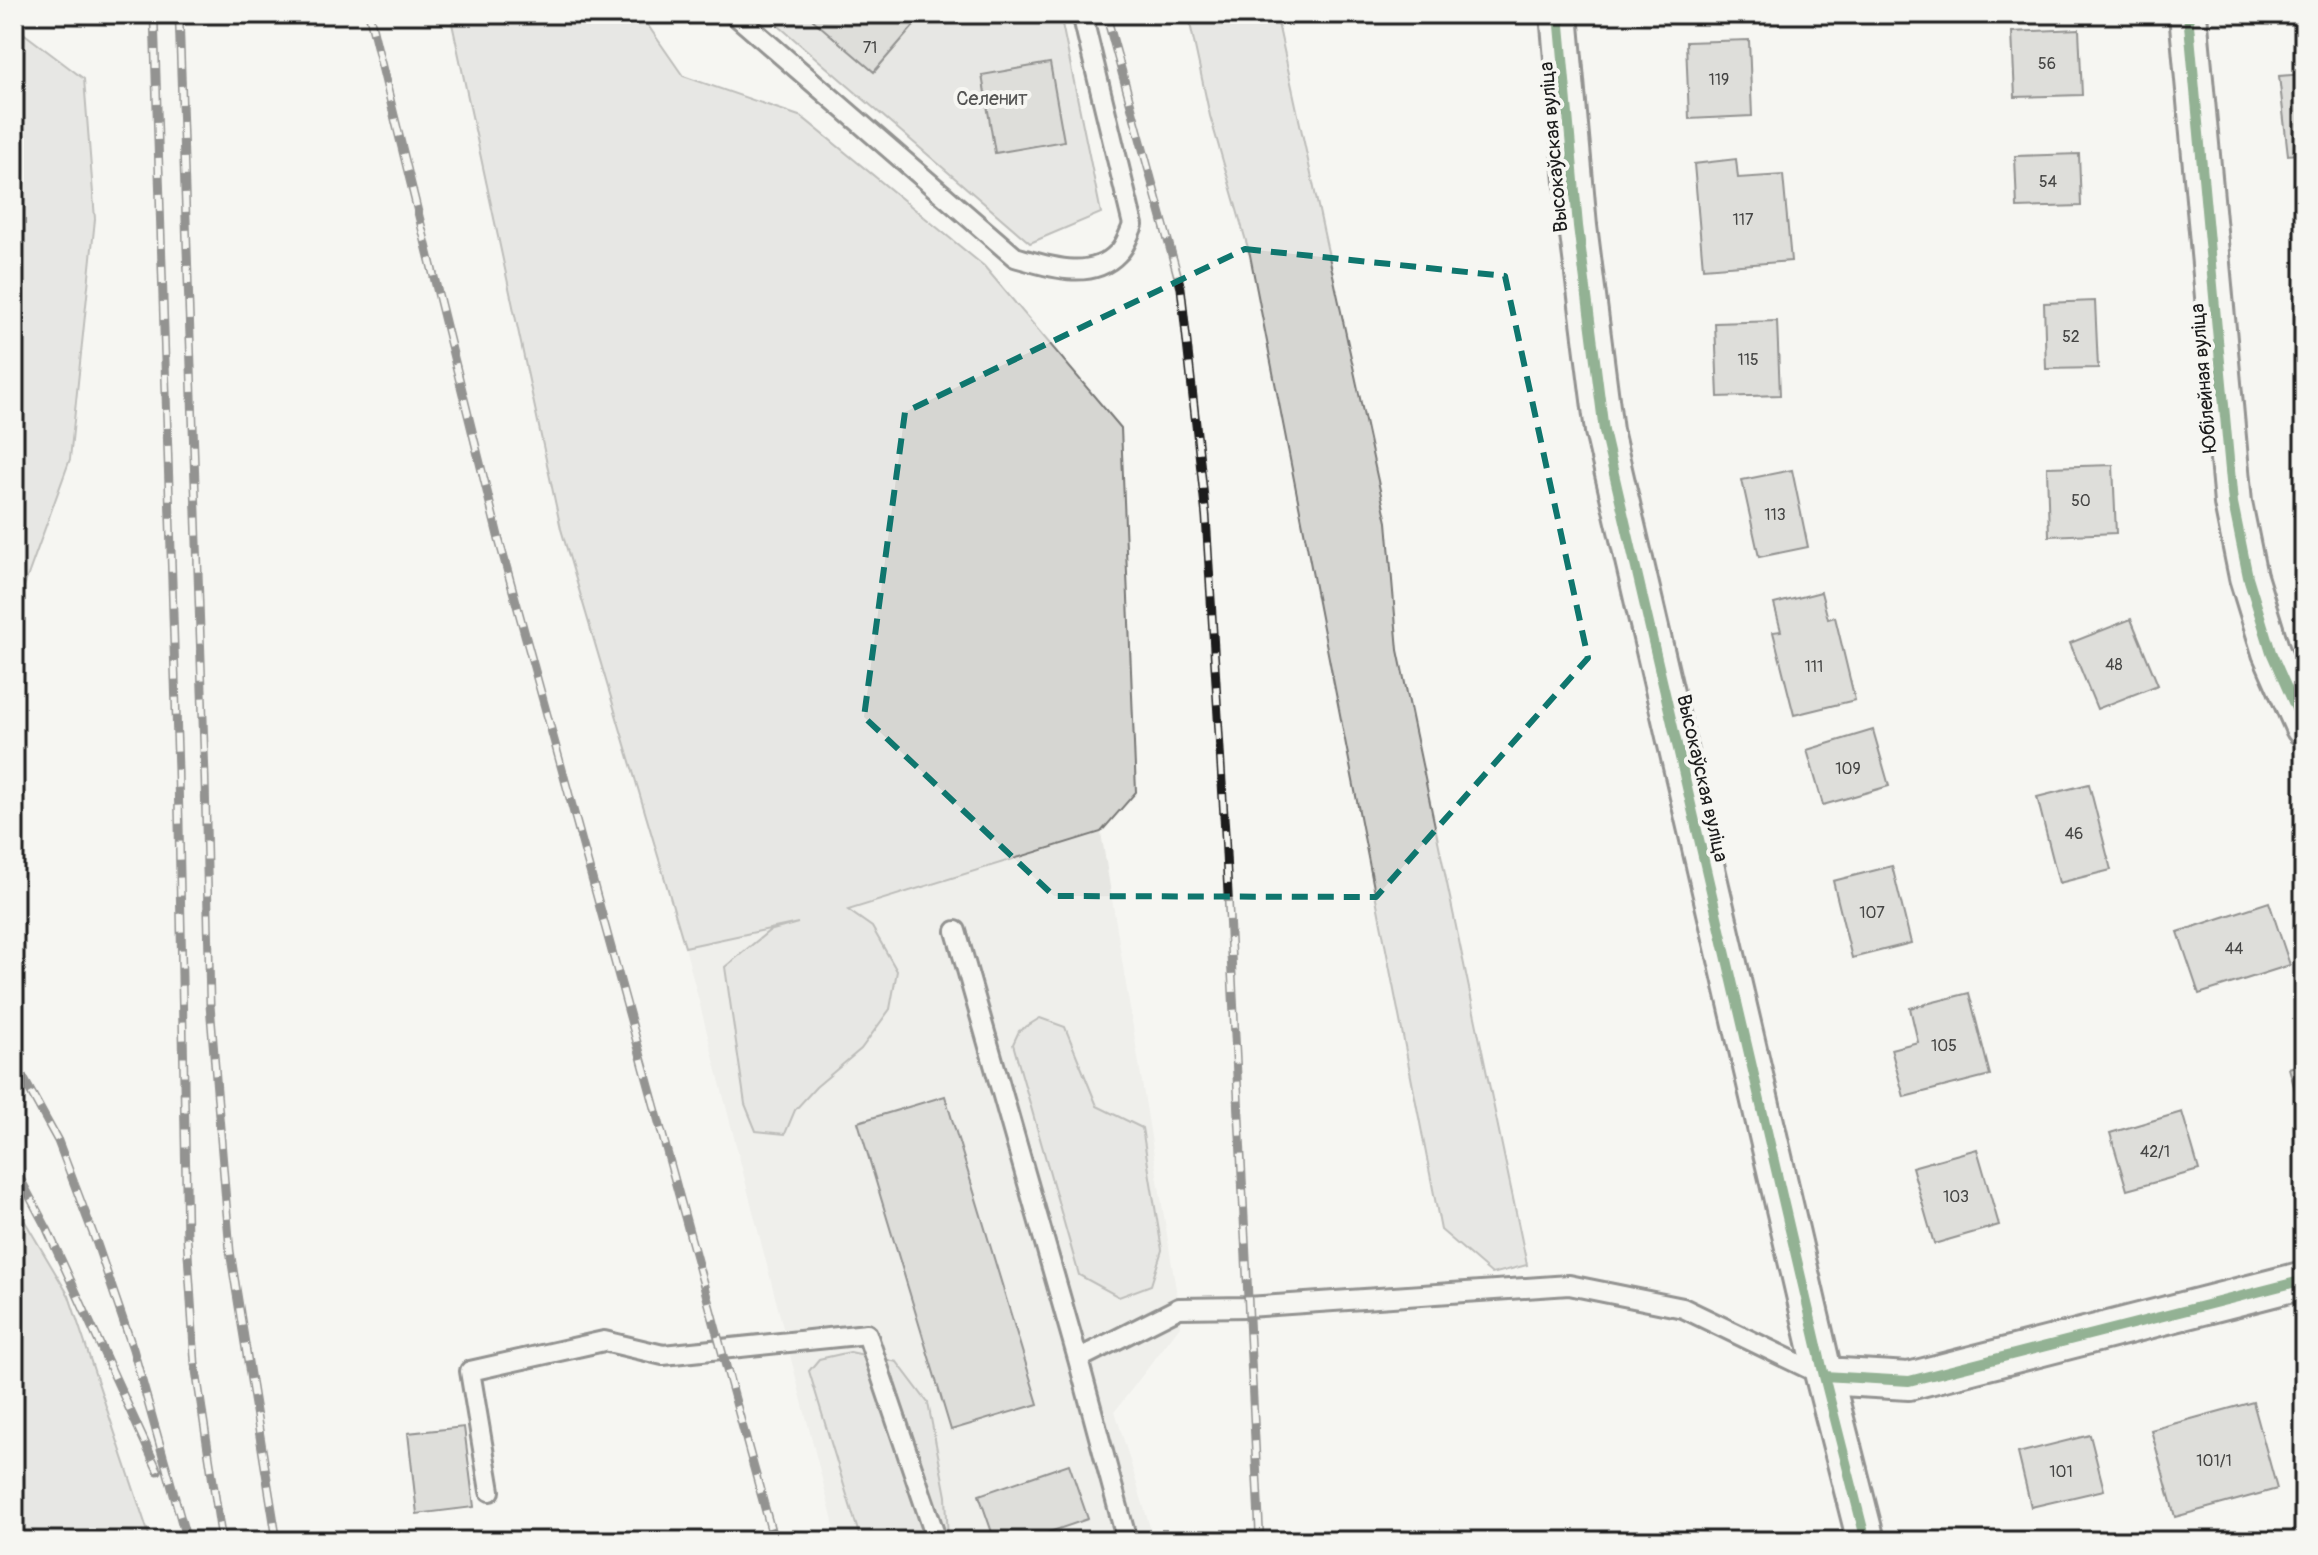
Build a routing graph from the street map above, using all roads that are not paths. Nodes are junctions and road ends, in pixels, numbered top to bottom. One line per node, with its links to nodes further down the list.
1 (734, 14): 2 (lane)
2 (1082, 14)
3 (1559, 14): 9 (street, Высокаўская вуліца)
4 (2188, 14): 5 (street, Юбілейная вуліца)
5 (2304, 727)
6 (956, 931): 8 (lane)
7 (2304, 1280): 9 (street)
8 (1078, 1359): 9 (lane); 12 (lane)
9 (1824, 1376): 13 (street, Высокаўская вуліца)
10 (490, 1491): 11 (lane)
11 (937, 1541)
12 (1127, 1541)
13 (1866, 1541)

